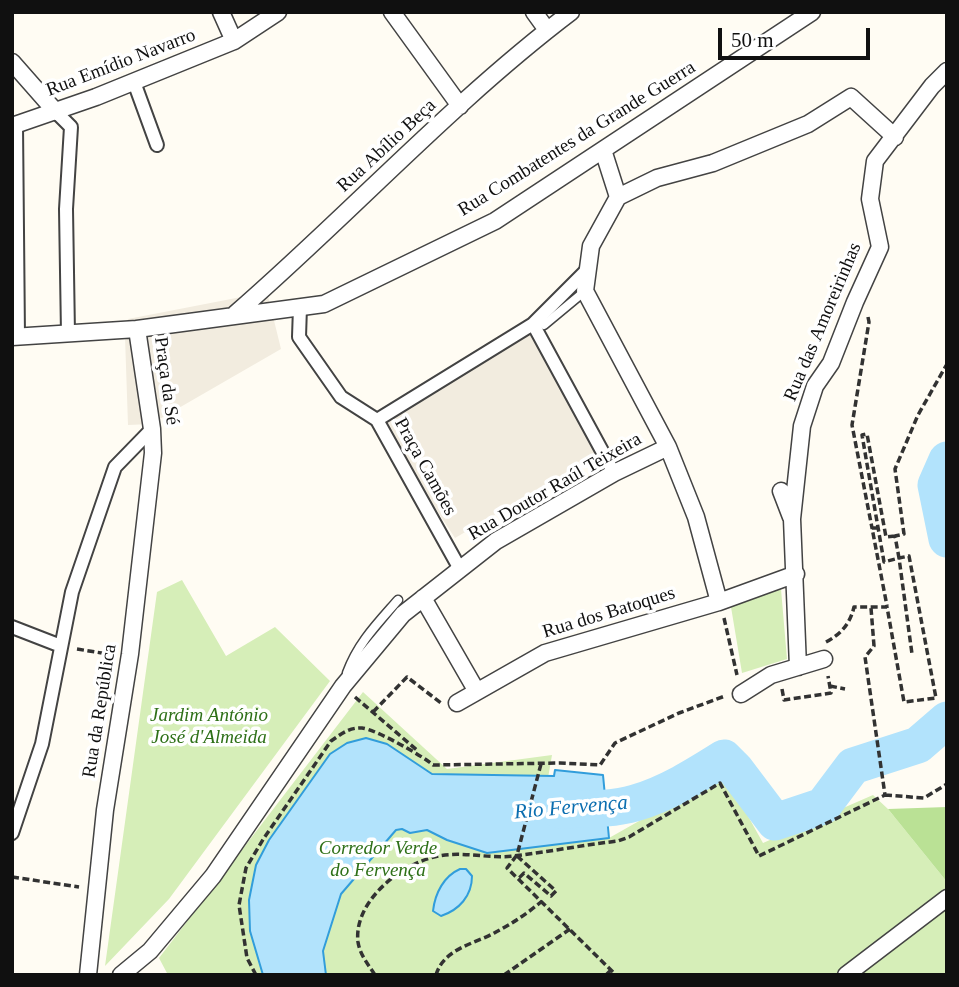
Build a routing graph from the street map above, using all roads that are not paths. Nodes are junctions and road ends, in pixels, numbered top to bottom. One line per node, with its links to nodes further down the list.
1 (221, 12): 8 (street)
2 (278, 12): 8 (street, Rua Emídio Navarro)
3 (392, 12): 12 (street)
4 (534, 12): 7 (street)
5 (571, 12): 7 (street, Rua Abílio Beça)
6 (812, 12): 17 (street, Rua Combatentes da Grande Guerra)
7 (547, 30): 12 (street, Rua Abílio Beça)
8 (234, 41): 11 (street, Rua Emídio Navarro)
9 (12, 61): 13 (street)
10 (947, 71): 15 (street, Rua das Amoreirinhas)
11 (134, 82): 13 (street, Rua Emídio Navarro); 16 (street)
12 (460, 106): 22 (street, Rua Abílio Beça)
13 (56, 112): 14 (street, Rua Emídio Navarro); 25 (street)
14 (14, 126): 26 (street)
15 (895, 137): 18 (street); 33 (street, Rua das Amoreirinhas)
16 (158, 145)
17 (603, 150): 18 (street); 21 (street, Rua Combatentes da Grande Guerra)
18 (618, 197): 19 (street)
19 (589, 268): 20 (street); 23 (street)
20 (585, 291): 23 (lane); 29 (street, Rua Doutor Raúl Teixeira)
21 (300, 307): 22 (street, Rua Combatentes da Grande Guerra); 27 (street)
22 (234, 314): 24 (street, Praça da Sé)
23 (539, 324): 27 (street); 31 (street)
24 (137, 329): 25 (street); 28 (street, Praça da Sé)
25 (68, 334): 26 (street)
26 (15, 337)
27 (377, 420): 34 (street, Praça Camões)
28 (152, 429): 30 (street, Praça da Sé); 40 (street)
29 (668, 447): 31 (street, Rua Doutor Raúl Teixeira); 38 (street)
30 (153, 453): 49 (street, Rua da República)
31 (614, 473): 34 (street, Rua Doutor Raúl Teixeira)
32 (781, 491): 33 (street)
33 (792, 519): 35 (street, Rua das Amoreirinhas)
34 (460, 569): 36 (street, Rua Doutor Raúl Teixeira)
35 (796, 574): 38 (street, Rua dos Batoques); 42 (street, Rua das Amoreirinhas)
36 (423, 598): 43 (street, Rua Doutor Raúl Teixeira); 44 (street)
37 (398, 600): 43 (lane)
38 (719, 602): 44 (street, Rua dos Batoques)
39 (12, 628): 40 (street)
40 (61, 646): 47 (street)
41 (822, 652): 42 (street)
42 (798, 667): 45 (street)
43 (341, 689): 50 (street, Rua Doutor Raúl Teixeira)
44 (476, 690): 46 (street, Rua dos Batoques)
45 (741, 694)
46 (457, 703)
47 (12, 833)
48 (946, 899): 51 (street)
49 (88, 975)
50 (121, 975)
51 (846, 975)

